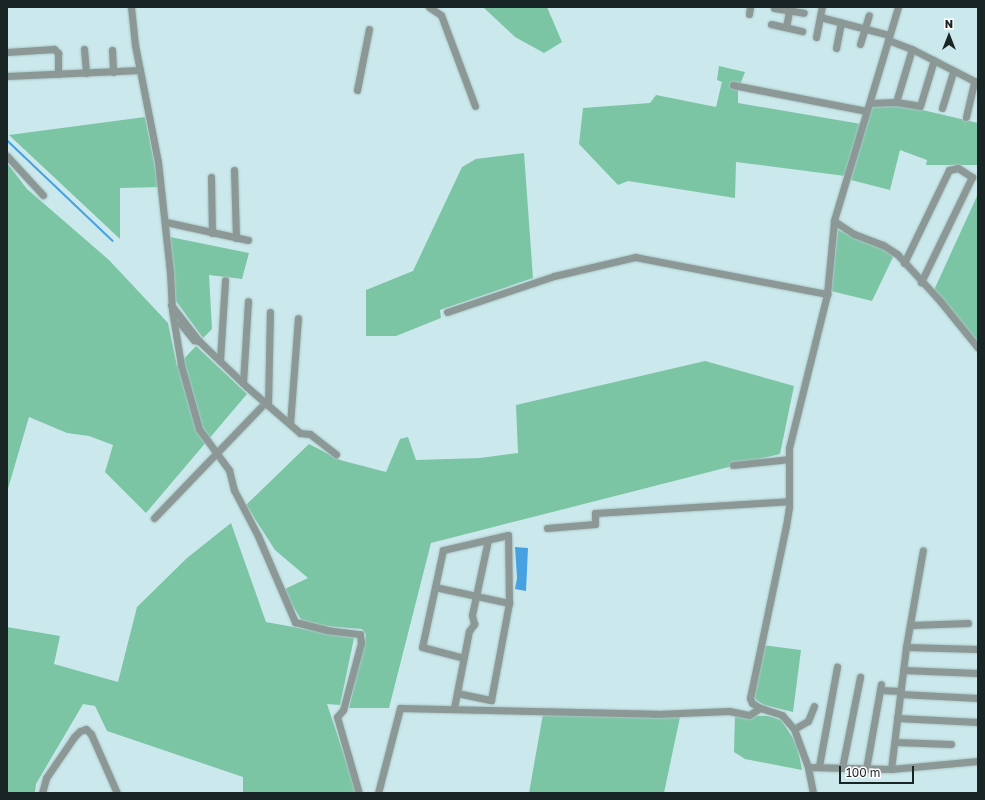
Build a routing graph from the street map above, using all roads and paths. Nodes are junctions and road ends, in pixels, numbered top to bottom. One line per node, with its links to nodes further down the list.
1 (131, 7): 25 (street)
2 (429, 7): 36 (street)
3 (822, 7): 9 (street)
4 (898, 7): 17 (street)
5 (774, 8): 6 (street)
6 (790, 9): 7 (street); 12 (street)
7 (804, 14)
8 (869, 15): 13 (street)
9 (820, 17): 10 (street); 16 (street)
10 (841, 22): 13 (street); 19 (street)
11 (770, 24): 12 (street)
12 (786, 28): 15 (street)
13 (864, 28): 17 (street); 18 (street)
14 (369, 29): 33 (street)
15 (802, 31)
16 (816, 38)
17 (889, 38): 21 (street); 35 (street)
18 (860, 44)
19 (836, 48)
20 (84, 49): 28 (street)
21 (912, 49): 24 (street); 34 (street)
22 (112, 50): 27 (street)
23 (7, 52): 29 (street)
24 (934, 60): 26 (street); 34 (street)
25 (140, 70): 27 (street); 44 (street)
26 (953, 71): 31 (street); 37 (street)
27 (113, 72): 28 (street)
28 (86, 73): 29 (street)
29 (58, 74): 30 (street)
30 (7, 76)
31 (976, 82): 39 (street)
32 (733, 85): 38 (street)
33 (357, 90)
34 (896, 102): 35 (street)
35 (870, 103): 38 (street)
36 (475, 106)
37 (942, 108)
38 (867, 111): 45 (street)
39 (966, 117)
40 (7, 156): 43 (street)
41 (234, 170): 47 (street)
42 (211, 177): 46 (street)
43 (43, 195)
44 (166, 222): 46 (street); 54 (street)
45 (834, 222): 49 (street); 52 (street)
46 (212, 233): 47 (street)
47 (236, 238): 48 (street)
48 (248, 240)
49 (904, 263): 51 (street); 51 (street)
50 (225, 280): 61 (street)
51 (922, 282): 60 (street)
52 (826, 294): 56 (street); 67 (street)
53 (248, 301): 62 (street)
54 (171, 305): 57 (street); 59 (street)
55 (270, 312): 63 (street)
56 (447, 312)
57 (172, 313): 59 (street); 65 (street)
58 (298, 318): 64 (street)
59 (199, 341): 61 (street)
60 (978, 348)
61 (220, 360): 62 (street)
62 (243, 383): 63 (street)
63 (265, 406): 64 (street); 65 (street)
64 (290, 424): 66 (street)
65 (216, 454): 70 (street); 105 (street)
66 (336, 454)
67 (789, 459): 68 (street); 69 (street)
68 (733, 465)
69 (789, 501): 71 (street); 91 (street)
70 (154, 518)
71 (547, 528)
72 (488, 540): 74 (street); 75 (street); 76 (street)
73 (922, 550): 78 (street)
74 (435, 587): 75 (street); 81 (street)
75 (476, 596): 76 (street); 81 (street)
76 (509, 604): 87 (street)
77 (968, 623): 78 (street)
78 (911, 625): 79 (street)
79 (906, 648): 80 (street); 83 (street)
80 (978, 649)
81 (464, 658): 87 (street)
82 (837, 667): 98 (street)
83 (903, 670): 84 (street); 86 (street)
84 (978, 673)
85 (860, 677): 100 (street)
86 (901, 692): 88 (street); 92 (street); 102 (street)
87 (457, 693): 90 (street)
88 (978, 698)
89 (814, 706): 94 (street)
90 (454, 708): 91 (street); 106 (street)
91 (760, 708): 94 (street)
92 (897, 718): 93 (street); 95 (street)
93 (978, 722)
94 (794, 729): 99 (street)
95 (895, 742): 96 (street); 101 (street)
96 (951, 744)
97 (978, 761): 101 (street)
98 (819, 766): 99 (street); 100 (street)
99 (808, 767): 107 (street)
100 (842, 768): 102 (street)
101 (891, 769): 102 (street)
102 (866, 770)
103 (42, 793): 104 (street)
104 (117, 793)
105 (358, 793)
106 (378, 793)
107 (813, 793)

